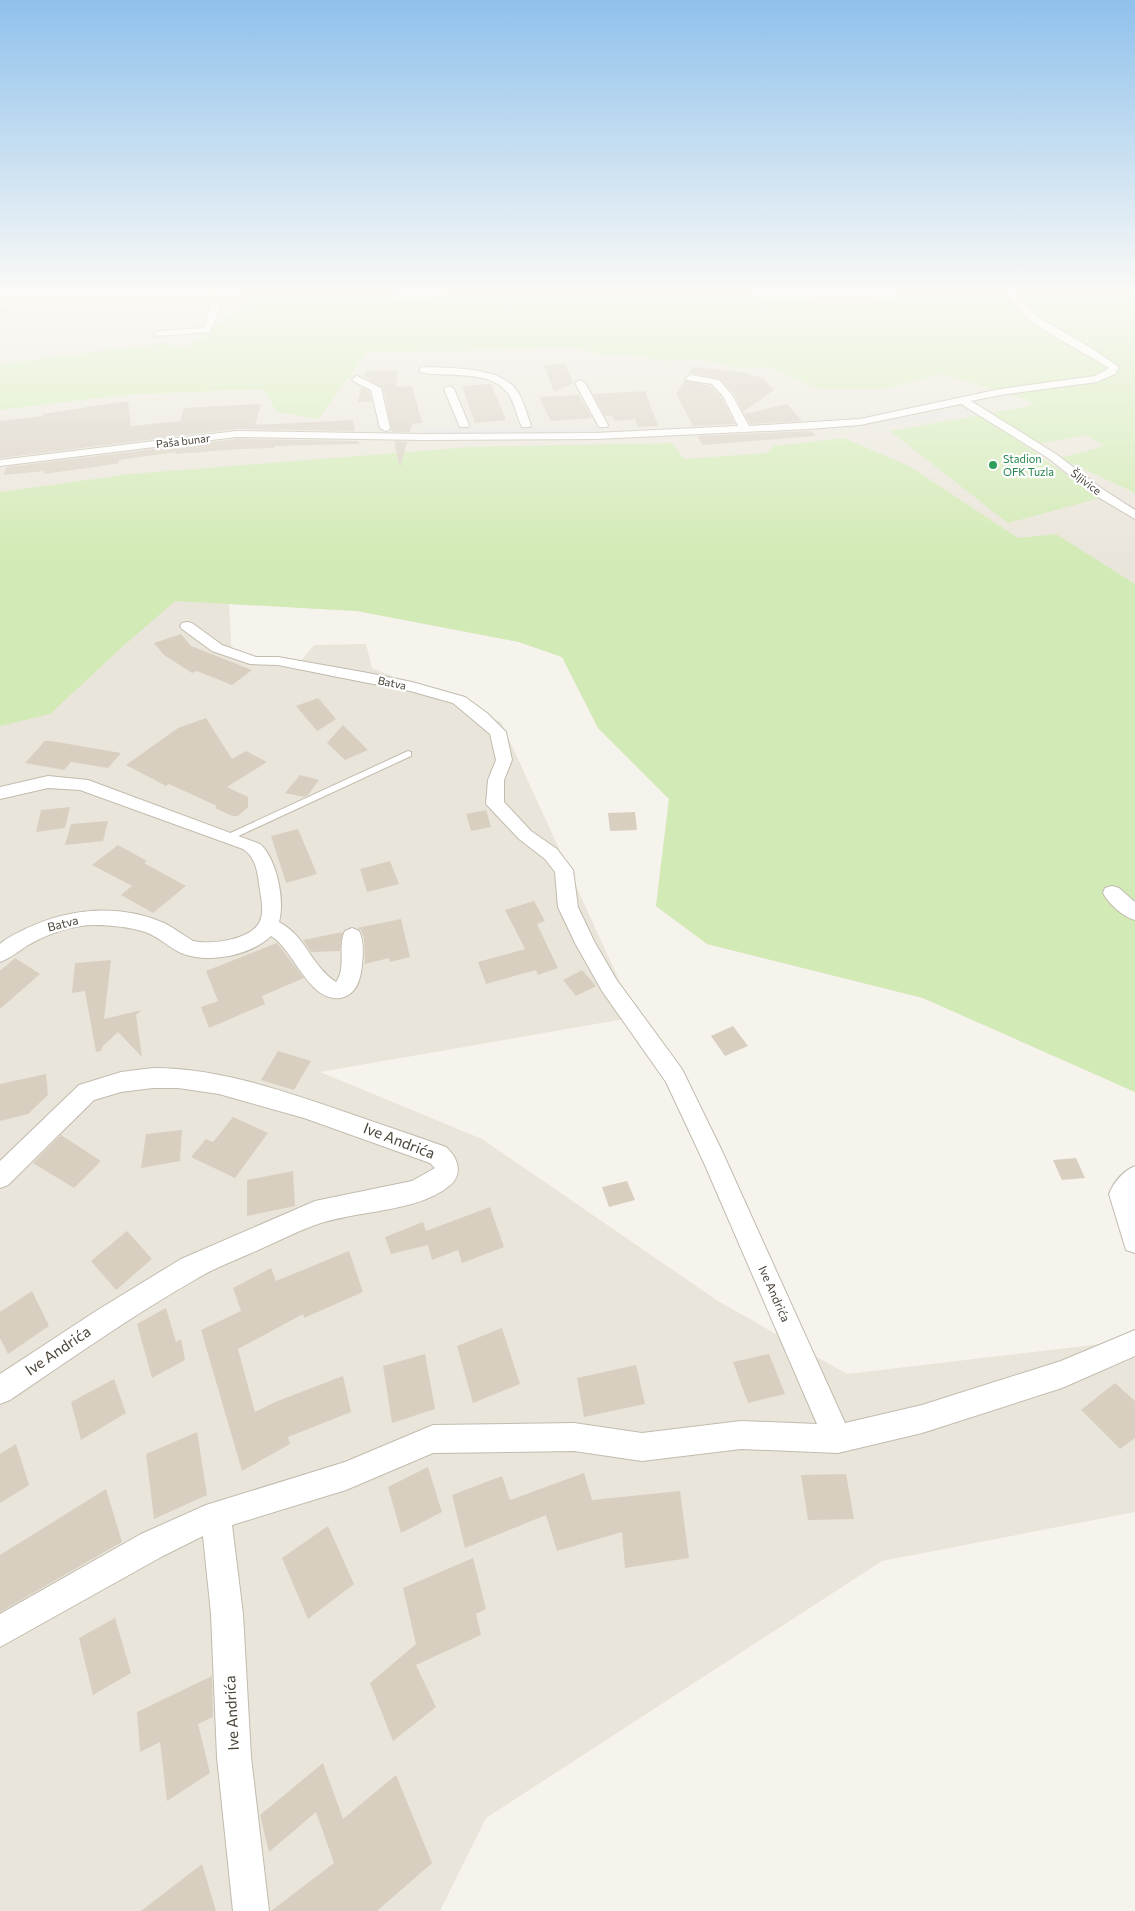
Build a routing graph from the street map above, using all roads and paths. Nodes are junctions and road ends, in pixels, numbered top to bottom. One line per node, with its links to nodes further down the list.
1 (365, 383): 11 (street)
2 (502, 383): 9 (street)
3 (580, 383): 10 (street)
4 (715, 383): 12 (street)
5 (1058, 383): 7 (street, Paša bunar)
6 (449, 389): 11 (street, Paša bunar)
7 (962, 400): 12 (street, Paša bunar); 16 (street, Šljivice)
8 (500, 425): 9 (street, Paša bunar)
9 (526, 425): 10 (street, Paša bunar)
10 (603, 425): 13 (street, Paša bunar)
11 (385, 428): 14 (street, Paša bunar)
12 (746, 430): 13 (street, Paša bunar)
13 (630, 434): 14 (street, Paša bunar)
14 (366, 435): 15 (street, Paša bunar)
15 (0, 463)
16 (1135, 515)
17 (187, 626): 20 (street, Batva)
18 (408, 754): 21 (lane)
19 (0, 793): 21 (street)
20 (511, 822): 32 (street, Ive Andrića)
21 (229, 837): 24 (street)
22 (1112, 893): 23 (street)
23 (1135, 913)
24 (269, 925): 25 (street); 26 (street, Batva)
25 (352, 936)
26 (0, 954)
27 (0, 1177): 31 (street, Ive Andrića)
28 (1135, 1177): 29 (street)
29 (1135, 1241)
30 (1135, 1343): 32 (street)
31 (0, 1390)
32 (838, 1439): 33 (street)
33 (216, 1515): 34 (street); 35 (street, Ive Andrića)
34 (0, 1631)
35 (252, 1911)

